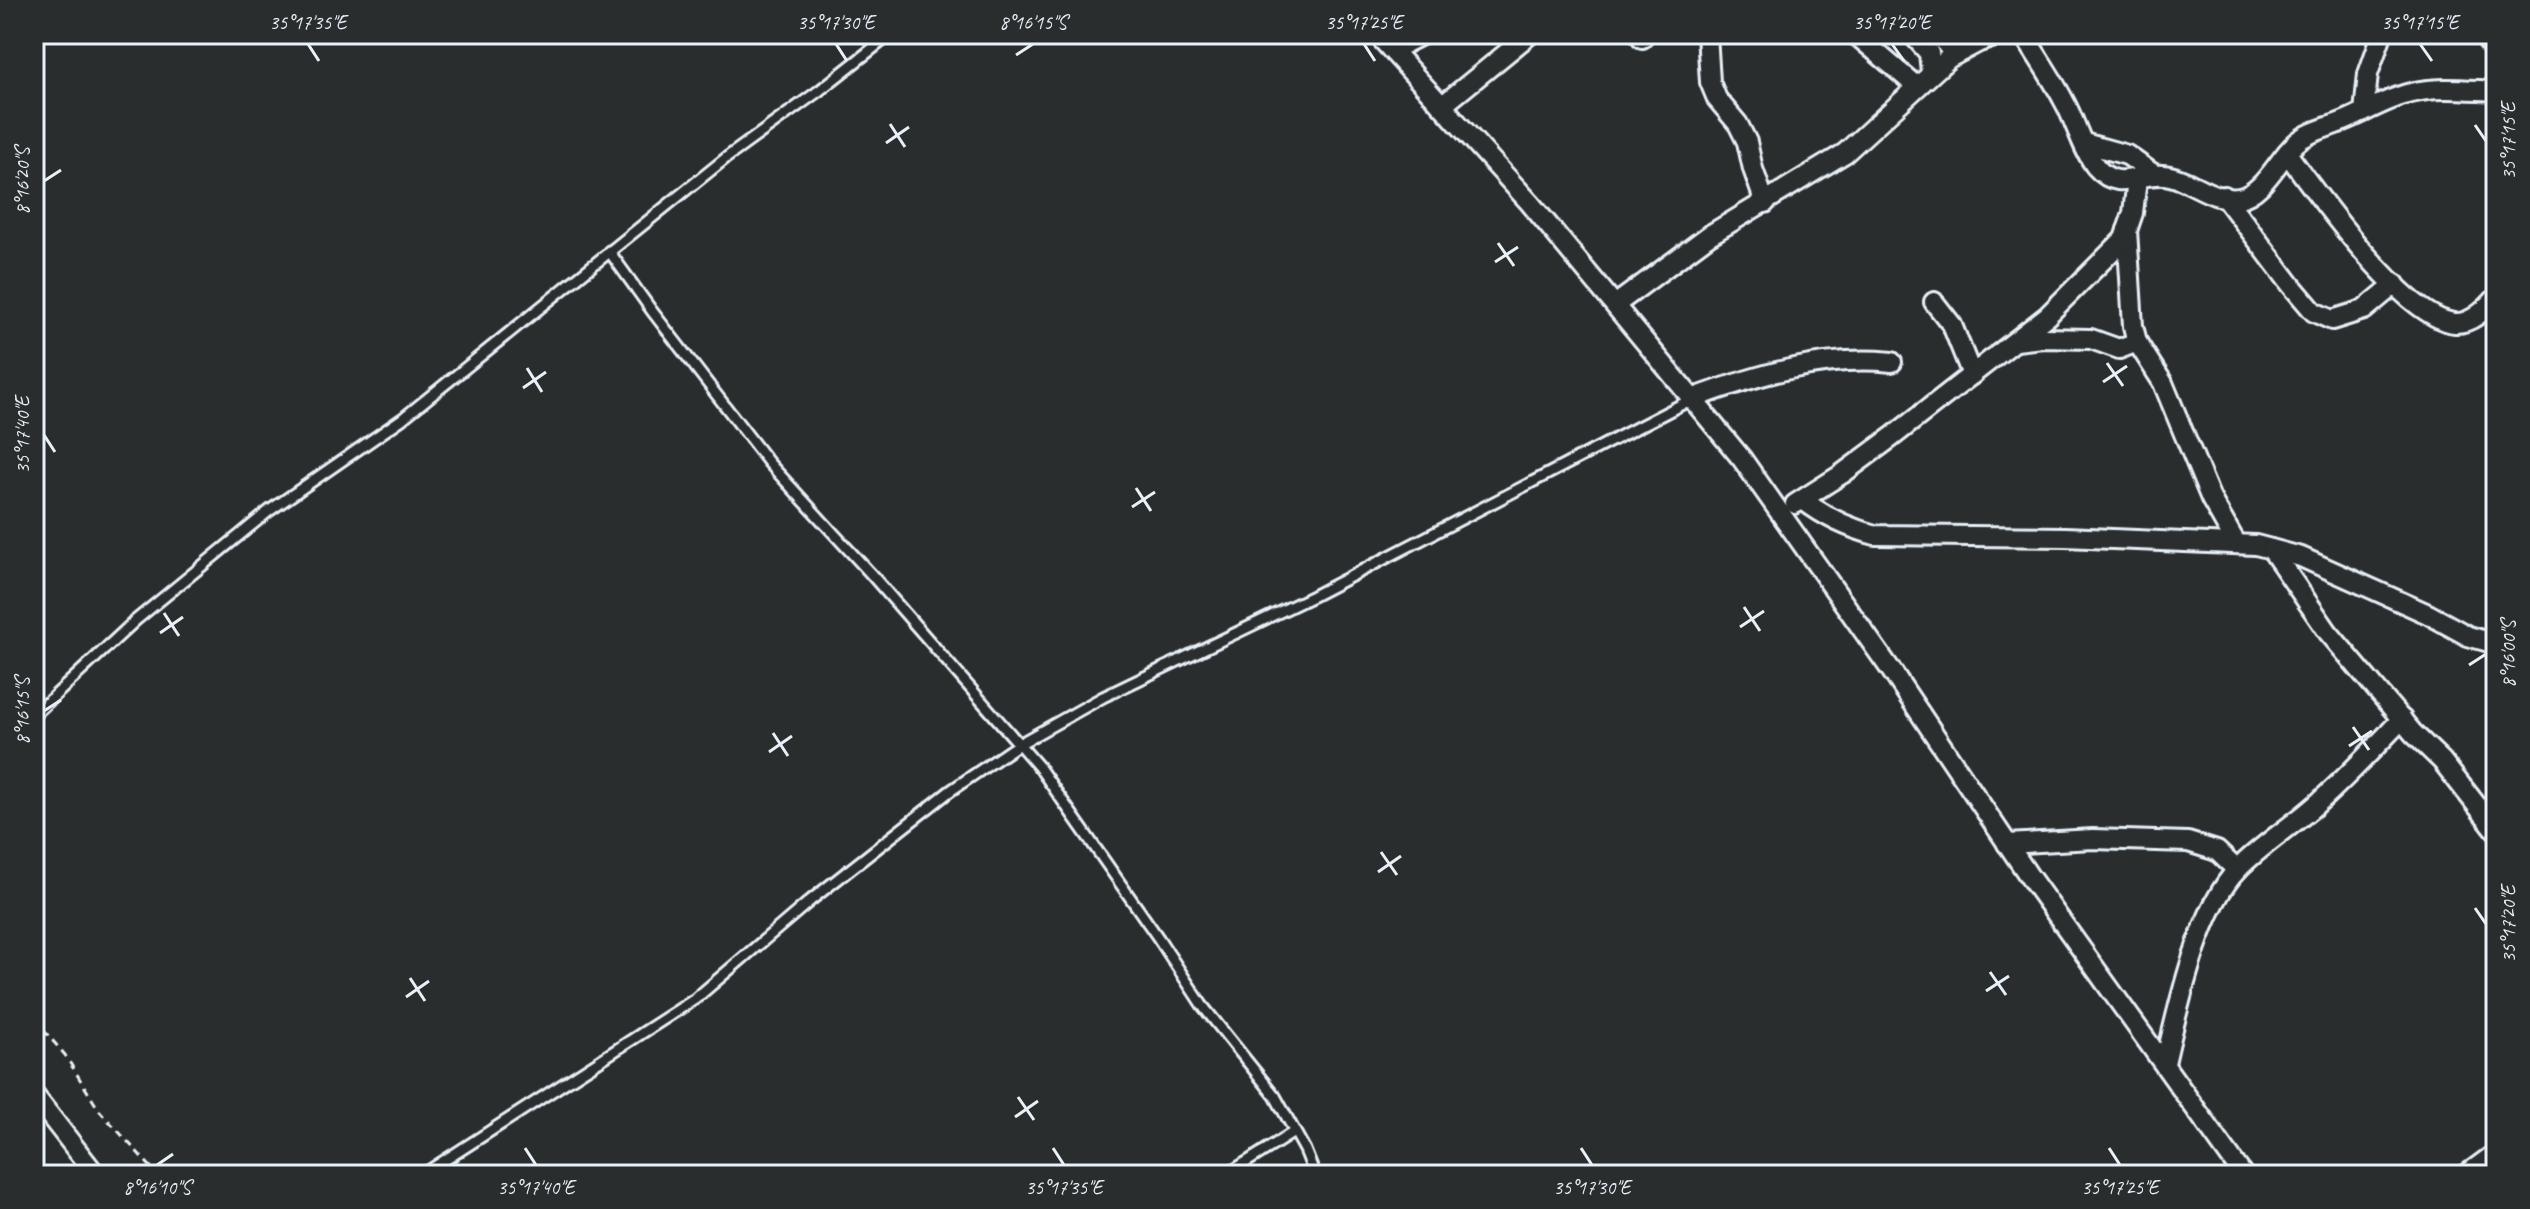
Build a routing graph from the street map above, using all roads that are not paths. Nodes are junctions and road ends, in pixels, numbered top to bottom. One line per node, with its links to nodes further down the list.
1 (891, 34): 26 (lane)
2 (1377, 34): 12 (street)
3 (1423, 34): 12 (street)
4 (1707, 34): 24 (street)
5 (1855, 34): 16 (street)
6 (2003, 34): 14 (street)
7 (2023, 34): 20 (street)
8 (2382, 34): 19 (street)
9 (2483, 34): 13 (street)
10 (1528, 35): 18 (street)
11 (1913, 35): 14 (street); 15 (street)
12 (1392, 50): 18 (street)
13 (2496, 53)
14 (1954, 55): 15 (street)
15 (1931, 72): 16 (street)
16 (1916, 86): 24 (street)
17 (2496, 91): 19 (street)
18 (1443, 105): 30 (street)
19 (2364, 112): 21 (street)
20 (2084, 143): 22 (street); 22 (street)
21 (2287, 153): 23 (street); 27 (street)
22 (2146, 177): 23 (street); 25 (street)
23 (2224, 196): 27 (street)
24 (1765, 203): 30 (street)
25 (2127, 230): 31 (street); 32 (street)
26 (609, 251): 41 (lane); 43 (lane)
27 (2395, 284): 28 (street)
28 (2496, 298)
29 (1934, 302): 34 (street)
30 (1615, 305): 35 (street)
31 (2016, 341): 32 (street); 34 (street)
32 (2137, 342): 38 (street)
33 (1892, 362): 35 (street)
34 (1972, 375): 36 (street)
35 (1692, 399): 37 (street); 43 (lane)
36 (1803, 500): 37 (street); 38 (street)
37 (1779, 514): 45 (street)
38 (2236, 543): 39 (street)
39 (2271, 549): 40 (street); 42 (street)
40 (2496, 644)
41 (34, 715)
42 (2402, 719): 44 (street); 46 (street)
43 (1019, 744): 49 (lane); 52 (lane)
44 (2496, 830)
45 (2007, 844): 46 (street); 47 (street)
46 (2237, 870): 47 (street)
47 (2165, 1063): 55 (street)
48 (34, 1095): 51 (street)
49 (1294, 1132): 53 (lane); 54 (lane)
50 (2496, 1153): 56 (street)
51 (96, 1175)
52 (422, 1175)
53 (1226, 1175)
54 (1315, 1175)
55 (2243, 1175)
56 (2466, 1175)

